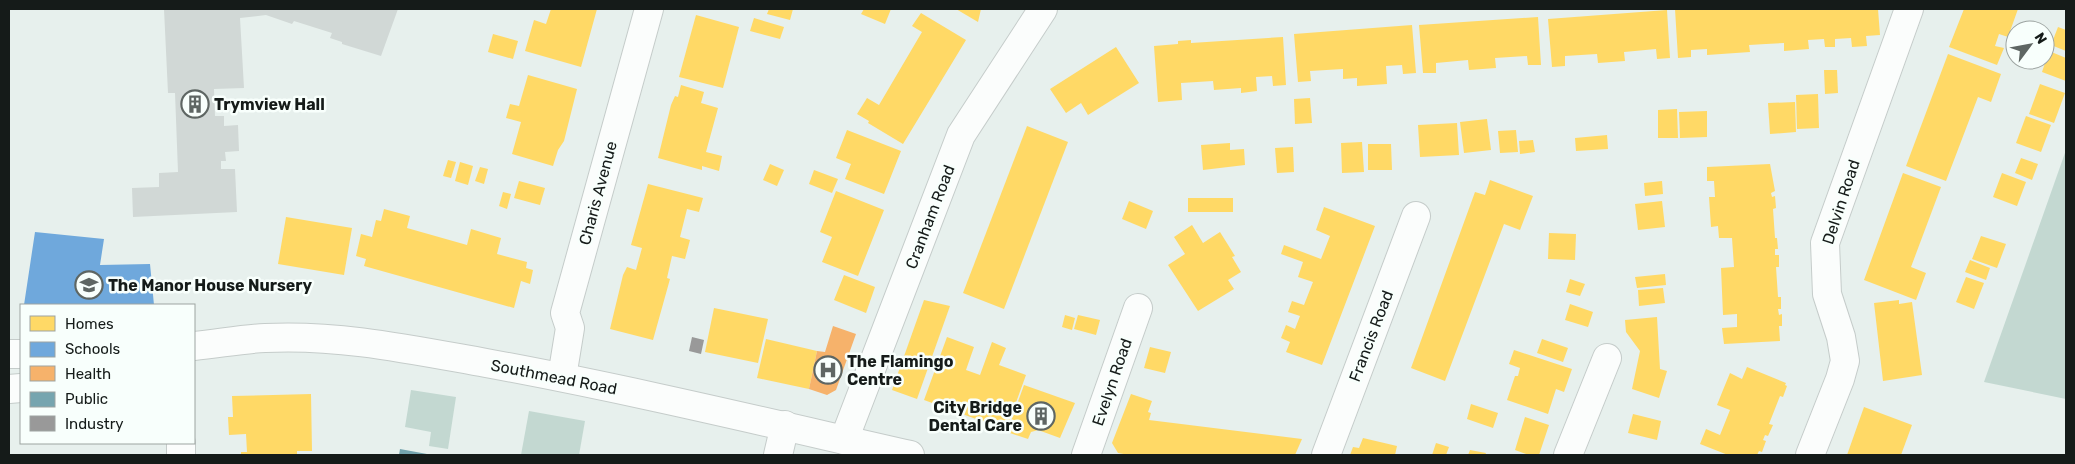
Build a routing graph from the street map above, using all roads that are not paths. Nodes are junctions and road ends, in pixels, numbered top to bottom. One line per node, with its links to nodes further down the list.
1 (649, 9): 8 (street, Charis Avenue)
2 (1043, 9): 10 (street, Cranham Road)
3 (1909, 9): 16 (street, Delvin Road)
4 (1416, 216): 14 (street, Francis Road)
5 (1138, 308): 13 (street, Evelyn Road)
6 (195, 346): 8 (street, Southmead Road)
7 (1606, 358): 15 (street)
8 (562, 377): 9 (street, Southmead Road)
9 (785, 425): 10 (street, Southmead Road); 11 (street)
10 (844, 440): 12 (street, Southmead Road)
11 (778, 455)
12 (910, 455)
13 (1086, 455)
14 (1326, 455)
15 (1568, 455)
16 (1810, 455)

